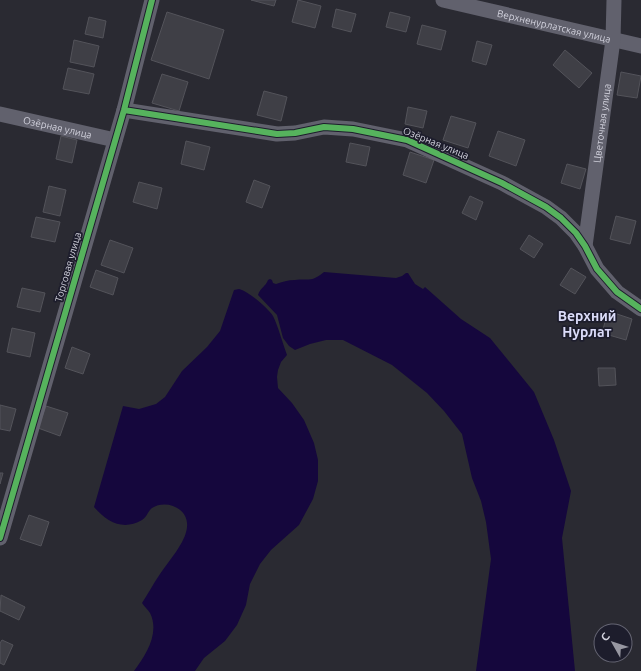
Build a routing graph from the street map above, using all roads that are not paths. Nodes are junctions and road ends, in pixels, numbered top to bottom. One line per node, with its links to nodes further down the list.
1 (152, 0): 6 (street, Торговая улица)
2 (443, 0): 4 (street, Верхненурлатская улица)
3 (614, 0): 4 (street, Цветочная улица)
4 (613, 40): 5 (street, Верхненурлатская улица); 9 (street, Цветочная улица)
5 (641, 46)
6 (124, 110): 8 (street, Торговая улица); 9 (street, Озёрная улица)
7 (0, 114): 8 (street, Озёрная улица)
8 (115, 140): 11 (street, Торговая улица)
9 (585, 246): 10 (street, Озёрная улица)
10 (641, 309)
11 (0, 538)

